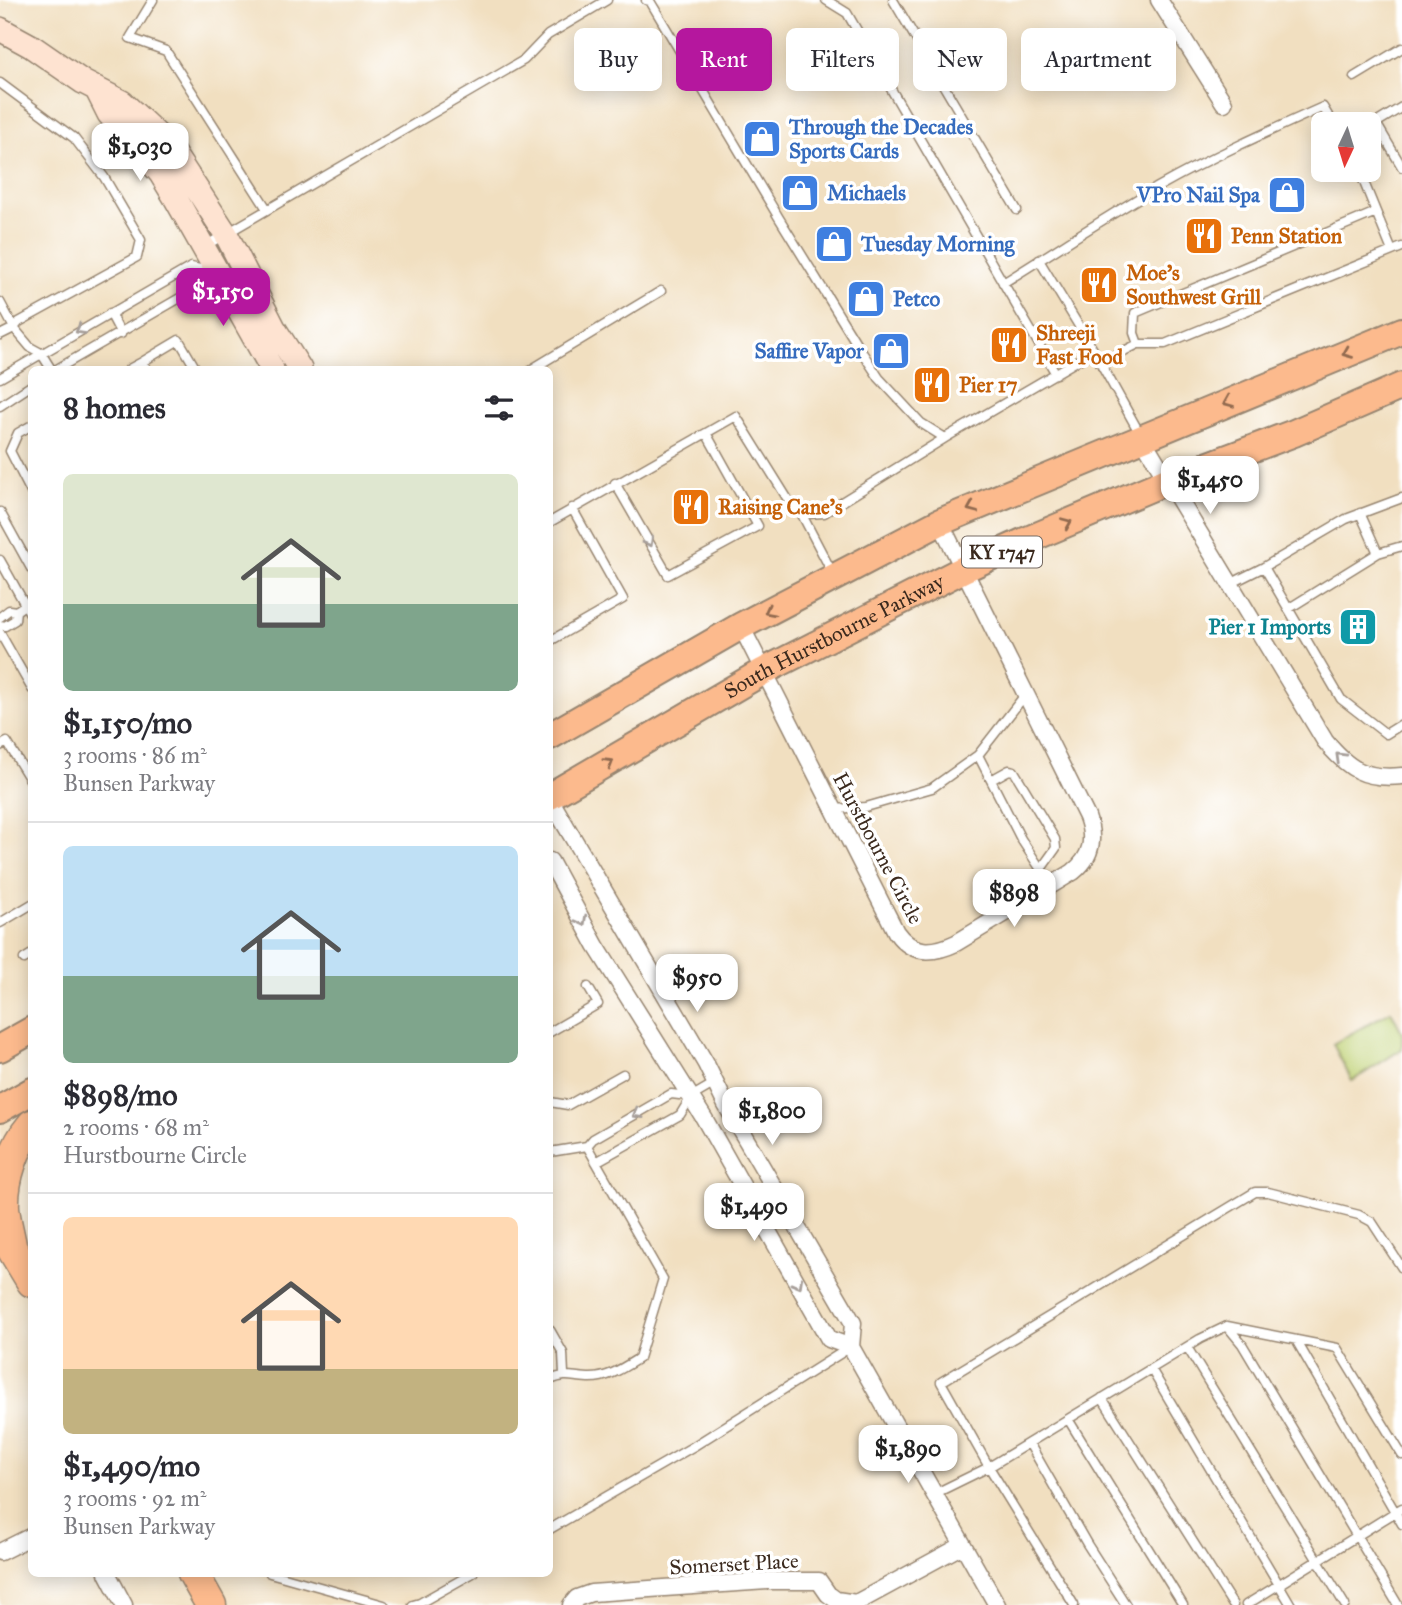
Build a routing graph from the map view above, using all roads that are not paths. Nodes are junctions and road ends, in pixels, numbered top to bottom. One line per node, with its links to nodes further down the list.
1 (153, 0): 19 (lane)
2 (607, 0): 19 (lane)
3 (646, 0): 55 (lane)
4 (826, 0): 27 (lane)
5 (893, 0): 20 (lane)
6 (1159, 0): 12 (street)
7 (0, 29): 11 (street)
8 (1402, 48): 9 (lane)
9 (1354, 76)
10 (0, 83): 31 (lane)
11 (96, 88): 22 (street); 26 (street)
12 (1224, 103)
13 (1402, 107): 17 (lane)
14 (1311, 112): 16 (lane)
15 (1311, 112): 25 (lane)
16 (1325, 112)
17 (1402, 167)
18 (1364, 182): 21 (lane)
19 (267, 209): 22 (lane)
20 (1017, 210)
21 (1376, 212): 24 (lane); 35 (lane)
22 (226, 234): 26 (lane); 44 (street)
23 (1402, 247): 24 (lane)
24 (1392, 251): 35 (lane)
25 (1039, 260): 27 (lane); 36 (lane)
26 (207, 261): 30 (lane); 33 (lane); 43 (street)
27 (1003, 283): 46 (lane)
28 (661, 291): 45 (lane)
29 (0, 302): 31 (lane)
30 (110, 313): 33 (lane); 37 (lane, one-way to 37)
31 (14, 327): 34 (lane); 37 (lane)
32 (1402, 331): 56 (main road, KY 1747, one-way to 56)
33 (121, 334): 40 (lane)
34 (0, 335)
35 (1138, 344): 38 (lane)
36 (1094, 351): 38 (lane); 46 (lane)
37 (41, 353): 39 (lane); 48 (lane)
38 (1100, 363): 56 (lane)
39 (49, 366)
40 (62, 366)
41 (145, 366): 42 (lane)
42 (194, 366)
43 (270, 366)
44 (298, 366)
45 (537, 366)
46 (1056, 374): 55 (lane)
47 (1402, 377): 52 (main road)
48 (0, 378)
49 (1402, 386): 52 (main road, South Hurstbourne Parkway / KY 1747)
50 (28, 388): 51 (lane)
51 (0, 406)
52 (1339, 412): 57 (main road, South Hurstbourne Parkway / KY 1747)
53 (28, 427): 59 (lane)
54 (706, 433): 58 (lane); 58 (lane, one-way to 54); 62 (lane)
55 (945, 438): 62 (lane)
56 (1142, 438): 57 (street); 66 (main road, KY 1747, one-way to 66)
57 (1167, 481): 72 (main road, South Hurstbourne Parkway / KY 1747, one-way to 57); 74 (street)
58 (615, 483): 61 (lane)
59 (28, 486)
60 (1402, 498): 64 (lane)
61 (572, 508): 65 (lane); 82 (lane)
62 (800, 510): 73 (lane)
63 (0, 512): 70 (lane)
64 (1360, 513): 68 (lane); 71 (lane)
65 (553, 520)
66 (940, 522): 72 (street, Hurstbourne Circle); 73 (main road, KY 1747)
67 (1402, 546): 68 (lane)
68 (1378, 553): 76 (lane)
69 (0, 560): 75 (lane)
70 (28, 563)
71 (1264, 568): 74 (lane); 76 (lane)
72 (964, 569): 83 (main road, South Hurstbourne Parkway / KY 1747); 85 (street, Hurstbourne Circle)
73 (835, 576): 80 (main road, KY 1747, one-way to 80)
74 (1230, 584): 91 (street, one-way to 74)
75 (28, 603): 77 (lane)
76 (1288, 609): 86 (lane)
77 (16, 611): 78 (lane); 79 (lane)
78 (0, 617)
79 (0, 625)
80 (741, 626): 83 (street, Hurstbourne Circle); 87 (main road, KY 1747)
81 (0, 633): 84 (lane)
82 (553, 639)
83 (764, 671): 93 (main road, South Hurstbourne Parkway / KY 1747, one-way to 83); 95 (street, Hurstbourne Circle)
84 (28, 682)
85 (1025, 695): 89 (lane); 98 (street, Hurstbourne Circle)
86 (1402, 724)
87 (553, 734)
88 (0, 746): 90 (lane)
89 (978, 755): 92 (lane); 95 (lane)
90 (28, 776)
91 (1402, 776)
92 (991, 780): 97 (lane); 97 (lane)
93 (553, 795)
94 (553, 802): 106 (street)
95 (834, 809): 98 (street, Hurstbourne Circle)
96 (553, 867): 108 (street, one-way to 108)
97 (1041, 869): 98 (lane)
98 (1051, 885)
99 (28, 906): 100 (lane)
100 (0, 923)
101 (588, 987): 102 (lane)
102 (553, 1030)
103 (28, 1032): 104 (main road)
104 (0, 1048)
105 (623, 1074): 109 (lane)
106 (715, 1083): 108 (lane); 121 (street)
107 (28, 1093): 110 (main road)
108 (691, 1097): 112 (lane, one-way to 112); 114 (lane); 121 (street, one-way to 121)
109 (553, 1102)
110 (0, 1109)
111 (28, 1129): 115 (highway)
112 (587, 1146): 113 (lane); 114 (lane)
113 (553, 1152)
114 (596, 1161): 124 (lane)
115 (5, 1237): 117 (highway)
116 (1402, 1268): 130 (lane)
117 (28, 1275)
118 (1227, 1326): 120 (lane); 122 (lane); 135 (lane)
119 (553, 1335): 124 (lane)
120 (1296, 1340): 129 (lane); 132 (lane)
121 (852, 1347): 131 (street); 134 (lane)
122 (1187, 1347): 123 (lane); 139 (lane)
123 (1151, 1369): 126 (lane); 144 (lane)
124 (564, 1374): 125 (lane)
125 (553, 1379)
126 (1102, 1398): 127 (lane); 155 (lane)
127 (1068, 1419): 128 (lane); 154 (lane)
128 (1029, 1443): 130 (lane); 153 (lane)
129 (1402, 1455)
130 (989, 1467): 131 (lane); 152 (lane)
131 (934, 1494): 137 (street)
132 (1399, 1510): 133 (lane); 135 (lane)
133 (1402, 1524)
134 (553, 1527)
135 (1357, 1536): 139 (lane); 159 (lane)
136 (28, 1538): 138 (street)
137 (963, 1545): 145 (street, Somerset Place); 151 (street)
138 (0, 1552)
139 (1318, 1560): 144 (lane); 158 (lane)
140 (109, 1577): 146 (street)
141 (195, 1577): 147 (highway)
142 (284, 1577): 148 (lane)
143 (466, 1577): 149 (lane)
144 (1279, 1585): 156 (lane); 157 (lane)
145 (855, 1604): 150 (street, Somerset Place)
146 (124, 1605)
147 (211, 1605)
148 (384, 1605)
149 (413, 1605)
150 (571, 1605)
151 (997, 1605)
152 (1074, 1605)
153 (1126, 1605)
154 (1183, 1605)
155 (1233, 1605)
156 (1246, 1605)
157 (1291, 1605)
158 (1345, 1605)
159 (1398, 1605)

